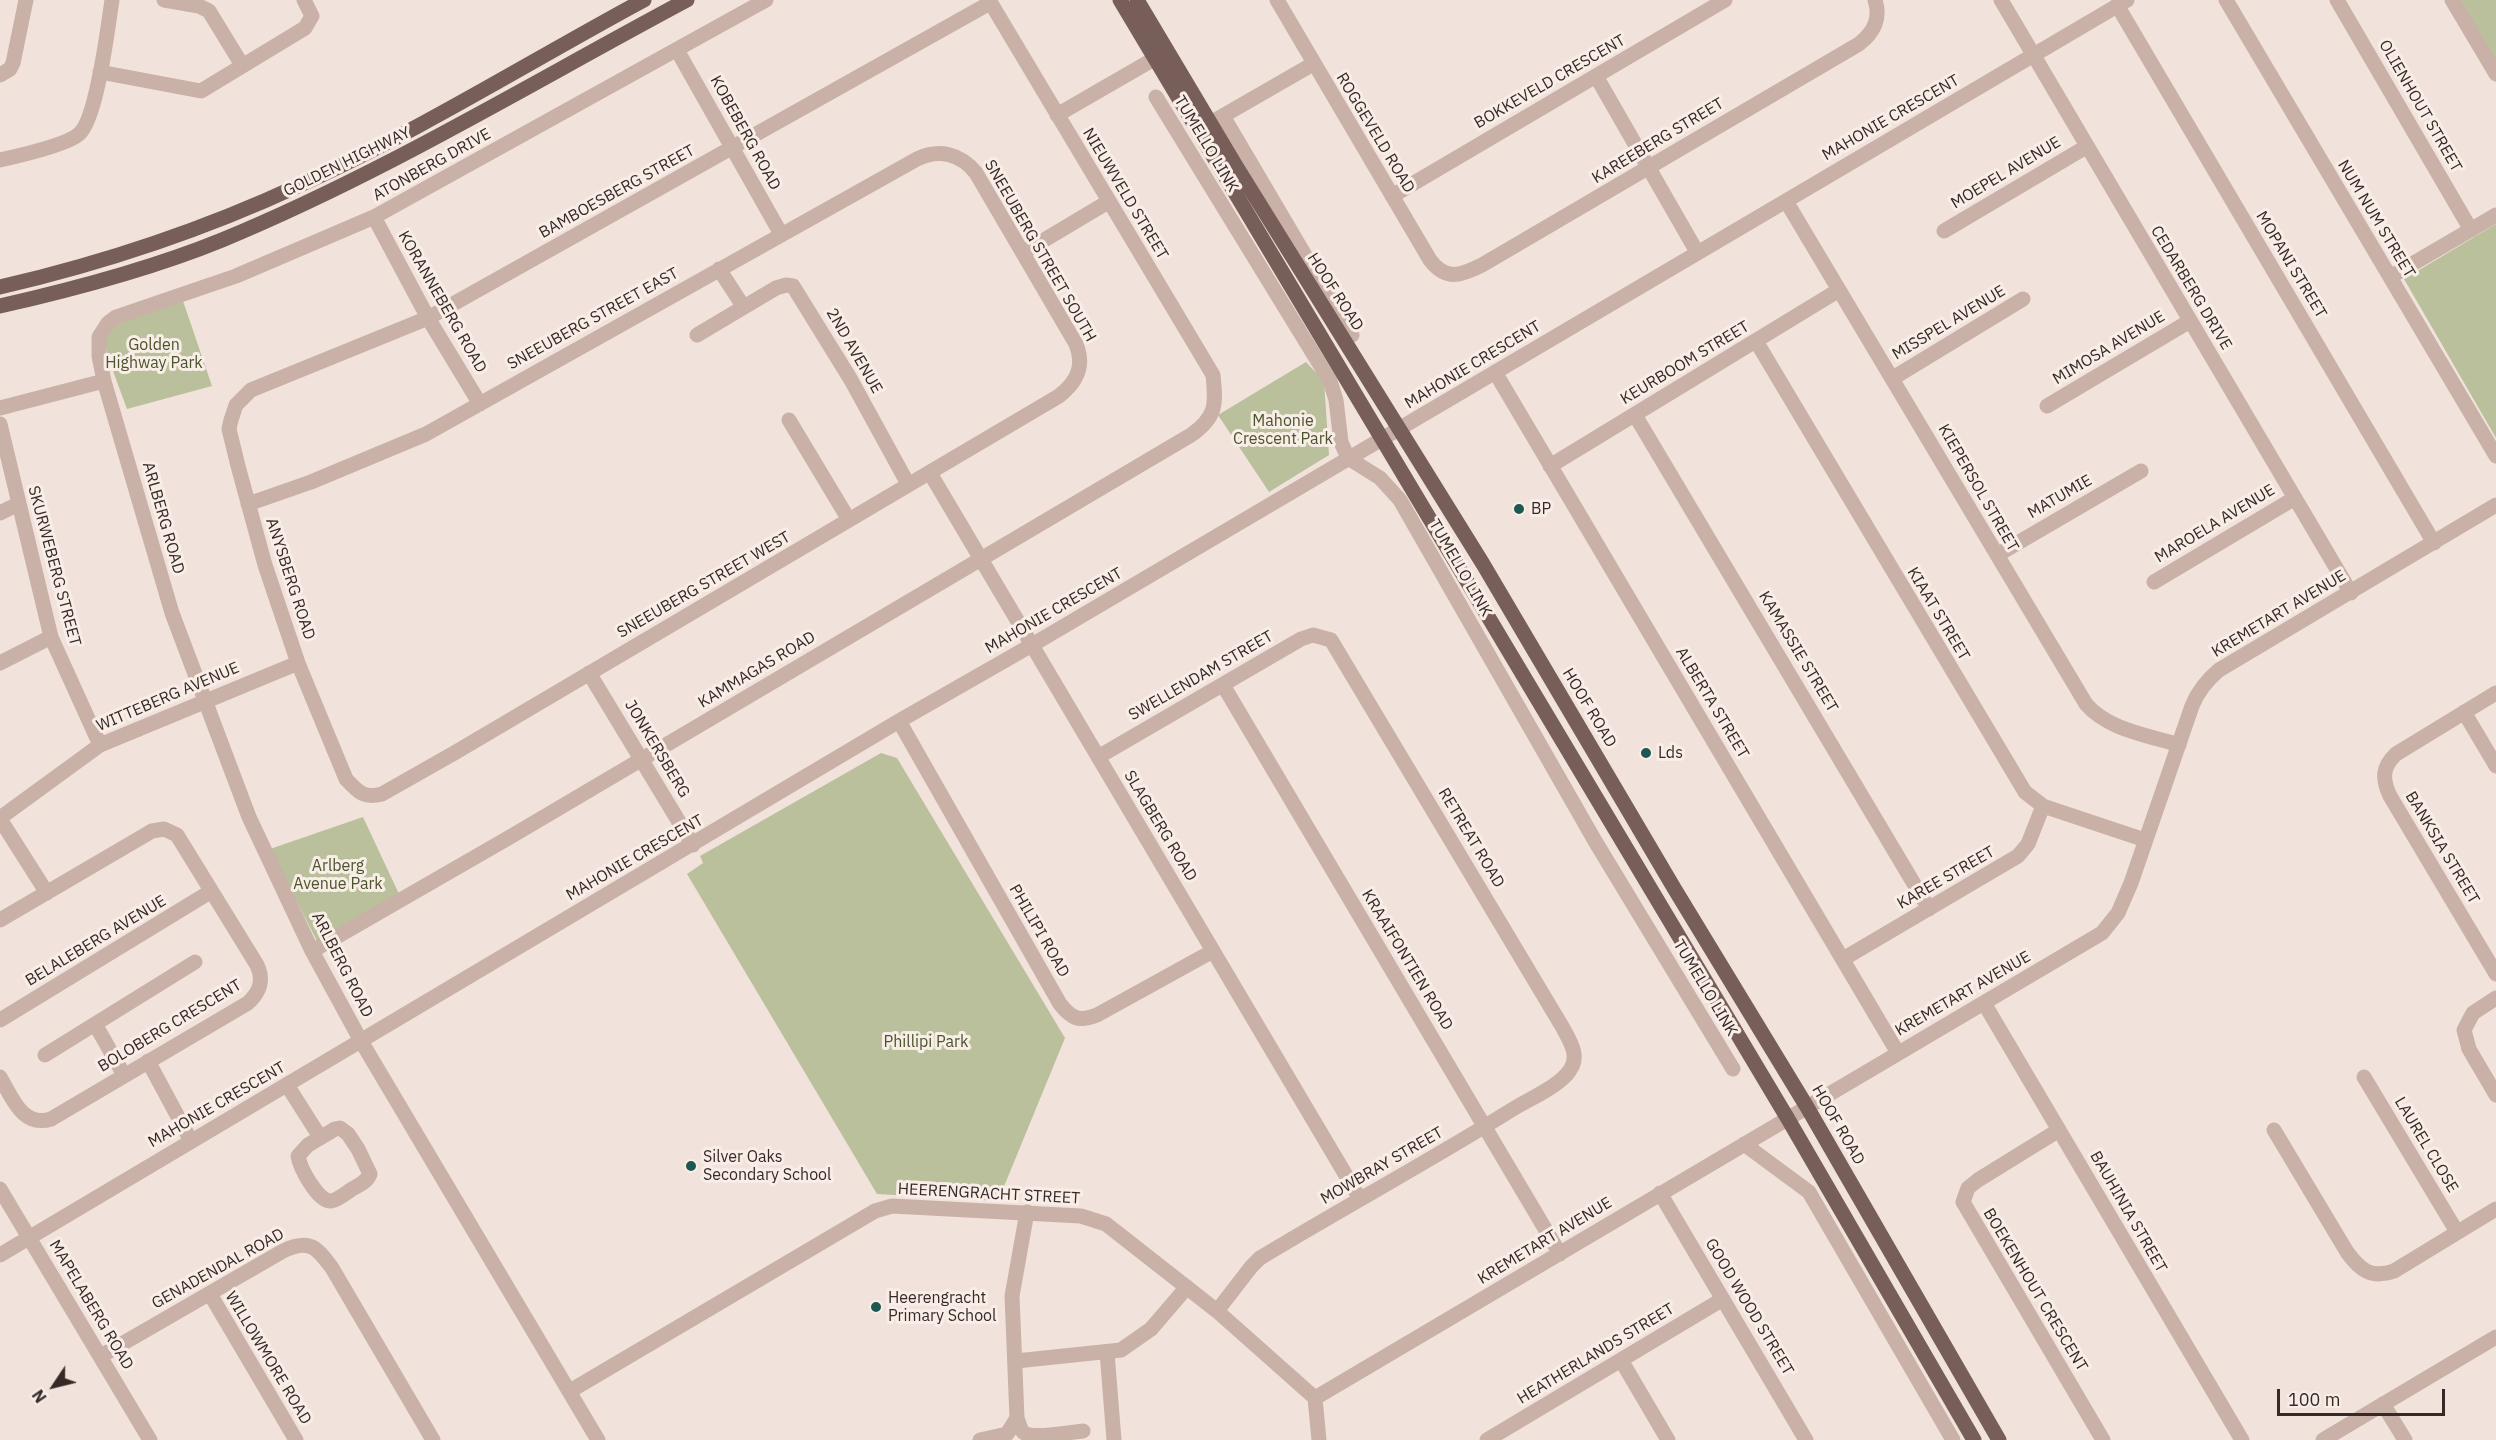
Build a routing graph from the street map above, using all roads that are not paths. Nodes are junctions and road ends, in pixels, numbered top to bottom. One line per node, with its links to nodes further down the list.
1 (26, 0): 26 (street)
2 (112, 0): 24 (street)
3 (164, 0): 23 (street)
4 (304, 0): 23 (street)
5 (644, 0): 49 (main road, GOLDEN HIGHWAY)
6 (687, 0): 52 (main road, GOLDEN HIGHWAY)
7 (766, 0): 19 (street, ATONBERG DRIVE)
8 (1120, 0): 20 (main road, HOOF ROAD)
9 (1137, 0): 20 (main road, HOOF ROAD)
10 (1277, 0): 22 (street, ROGGEVELD ROAD)
11 (1725, 0): 27 (street, BOKKEVELD CRESCENT)
12 (1875, 0): 35 (street, KAREEBERG STREET)
13 (2001, 0): 21 (street, CEDARBERG DRIVE)
14 (2226, 0): 48 (street, NUM NUM STREET)
15 (2337, 0): 41 (street, OLIENHOUT STREET)
16 (2452, 0): 25 (street)
17 (989, 1): 29 (street, NIEUWVELD STREET); 32 (street, BAMBOESBERG STREET)
18 (2122, 3): 21 (street, MAHONIE CRESCENT); 86 (street, MOPANI STREET)
19 (677, 50): 32 (street, KOBEBERG ROAD); 40 (street, ATONBERG DRIVE)
20 (1161, 55): 29 (street); 30 (main road, HOOF ROAD)
21 (2033, 55): 31 (street, CEDARBERG DRIVE); 37 (street, MAHONIE CRESCENT)
22 (1313, 64): 30 (street); 36 (street, ROGGEVELD ROAD)
23 (242, 65): 24 (street)
24 (100, 72): 34 (street)
25 (2496, 74)
26 (0, 75)
27 (1596, 76): 35 (street); 36 (street, BOKKEVELD CRESCENT)
28 (1156, 97): 75 (street, TUMELLO LINK)
29 (1057, 115): 38 (street, NIEUWVELD STREET)
30 (1210, 123): 58 (street, TUMELLO LINK); 72 (main road, HOOF ROAD); 73 (main road, HOOF ROAD)
31 (2086, 147): 42 (street, MOEPEL AVENUE); 55 (street, CEDARBERG DRIVE)
32 (732, 148): 43 (street, KOBEBERG ROAD); 54 (street, BAMBOESBERG STREET)
33 (948, 154): 43 (street, SNEEUBERG STREET EAST); 44 (street, SNEEUBERG STREET SOUTH)
34 (0, 160)
35 (1649, 168): 45 (street); 47 (street, KAREEBERG STREET)
36 (1392, 196): 47 (street, ROGGEVELD ROAD)
37 (1786, 201): 45 (street, MAHONIE CRESCENT); 50 (street, KIEPERSOL STREET)
38 (1108, 202): 44 (street); 68 (street, NIEUWVELD STREET)
39 (2496, 215): 41 (street)
40 (374, 217): 54 (street, KORANNEBERG ROAD); 56 (street, ATONBERG DRIVE)
41 (2471, 230): 48 (street)
42 (1944, 231)
43 (781, 234): 46 (street, SNEEUBERG STREET EAST)
44 (1024, 252): 62 (street, SNEEUBERG STREET SOUTH)
45 (1698, 252): 60 (street, MAHONIE CRESCENT)
46 (719, 269): 53 (street); 65 (street, SNEEUBERG STREET EAST)
47 (1451, 275)
48 (2390, 277): 74 (street, NUM NUM STREET)
49 (0, 287)
50 (1839, 290): 59 (street, KEURBOOM STREET); 61 (street, KIEPERSOL STREET)
51 (2024, 299): 61 (street, MISSPEL AVENUE)
52 (0, 306)
53 (743, 306): 57 (street, 2ND AVENUE); 79 (street, 2ND AVENUE)
54 (428, 318): 64 (street, BAMBOESBERG STREET); 65 (street, KORANNEBERG ROAD)
55 (2190, 321): 66 (street, MIMOSA AVENUE); 80 (street, CEDARBERG DRIVE)
56 (102, 331): 63 (street, ARLBERG ROAD)
57 (698, 334)
58 (1352, 334)
59 (1756, 341): 69 (street, KEURBOOM STREET); 108 (street, KIAAT STREET)
60 (1495, 372): 72 (street, MAHONIE CRESCENT); 76 (street, ALBERTA STREET)
61 (1893, 378): 87 (street, KIEPERSOL STREET)
62 (1076, 379): 78 (street, SNEEUBERG STREET WEST)
63 (104, 381): 67 (street); 99 (street, ARLBERG ROAD)
64 (251, 390): 82 (street, ANYSBERG ROAD)
65 (480, 404): 82 (street, SNEEUBERG STREET EAST)
66 (2047, 406)
67 (0, 408)
68 (1213, 412): 88 (street, KAMMAGAS ROAD)
69 (1635, 415): 76 (street, KEURBOOM STREET); 114 (street, KAMASSIE STREET)
70 (789, 420): 85 (street)
71 (0, 424): 81 (street, SKURWEBERG STREET)
72 (1400, 428): 73 (street, MAHONIE CRESCENT); 136 (main road, HOOF ROAD)
73 (1383, 438): 75 (street, MAHONIE CRESCENT); 137 (main road, HOOF ROAD)
74 (2496, 456)
75 (1348, 458): 93 (street, MAHONIE CRESCENT); 130 (street, TUMELLO LINK)
76 (1550, 466): 118 (street, ALBERTA STREET)
77 (2141, 471): 87 (street, MATUMIE)
78 (930, 472): 79 (street, SNEEUBERG STREET WEST); 88 (street, SLAGBERG ROAD)
79 (908, 484): 85 (street, SNEEUBERG STREET WEST)
80 (2295, 498): 89 (street, MAROELA AVENUE); 90 (street, CEDARBERG DRIVE)
81 (18, 504): 84 (street); 91 (street, SKURWEBERG STREET)
82 (248, 504): 95 (street, ANYSBERG ROAD)
83 (2496, 505): 86 (street, KREMETART AVENUE)
84 (0, 513)
85 (849, 520): 96 (street, SNEEUBERG STREET WEST)
86 (2434, 543): 90 (street, KREMETART AVENUE)
87 (1997, 555): 103 (street, KIEPERSOL STREET)
88 (981, 559): 93 (street, SLAGBERG ROAD); 105 (street, KAMMAGAS ROAD)
89 (2154, 582)
90 (2351, 593): 103 (street, KREMETART AVENUE)
91 (51, 637): 94 (street); 102 (street, SKURWEBERG STREET)
92 (1325, 638): 97 (street, SWELLENDAM STREET); 129 (street, RETREAT ROAD)
93 (1032, 645): 101 (street, MAHONIE CRESCENT); 104 (street, SLAGBERG ROAD)
94 (0, 663)
95 (298, 663): 99 (street, WITTEBERG AVENUE); 107 (street, ANYSBERG ROAD)
96 (589, 673): 105 (street, JONKERSBERG); 107 (street, SNEEUBERG STREET WEST)
97 (1223, 685): 104 (street, SWELLENDAM STREET); 138 (street, KRAAIFONTIEN ROAD)
98 (2496, 693): 100 (street)
99 (204, 700): 102 (street, WITTEBERG AVENUE); 116 (street, ARLBERG ROAD)
100 (2464, 712): 106 (street); 120 (street, BANKSIA STREET)
101 (899, 721): 111 (street, MAHONIE CRESCENT); 117 (street, PHILIPI ROAD)
102 (100, 745): 109 (street, WITTEBERG AVENUE)
103 (2179, 745): 110 (street, KREMETART AVENUE)
104 (1098, 757): 117 (street, SLAGBERG ROAD)
105 (642, 758): 111 (street, JONKERSBERG); 116 (street, KAMMAGAS ROAD)
106 (2496, 766)
107 (346, 779)
108 (2043, 806): 110 (street, KIAAT STREET); 114 (street, KAREE STREET)
109 (0, 819): 113 (street)
110 (2145, 840): 122 (street, KREMETART AVENUE)
111 (693, 845): 125 (street, MAHONIE CRESCENT)
112 (210, 892): 113 (street, BOLOBERG CRESCENT); 123 (street, BELALEBERG AVENUE); 128 (street, BOLOBERG CRESCENT)
113 (47, 894): 115 (street, BOLOBERG CRESCENT)
114 (1929, 909): 118 (street, KAREE STREET)
115 (0, 920)
116 (312, 951): 125 (street, ARLBERG ROAD)
117 (1213, 951): 146 (street, SLAGBERG ROAD)
118 (1843, 959): 126 (street, ALBERTA STREET)
119 (195, 962): 124 (street)
120 (2496, 974)
121 (2496, 998): 135 (street)
122 (1984, 1003): 126 (street, KREMETART AVENUE); 139 (street, BAUHINIA STREET)
123 (0, 1020)
124 (95, 1024): 127 (street); 131 (street)
125 (361, 1041): 134 (street, MAHONIE CRESCENT); 162 (street, ARLBERG ROAD)
126 (1898, 1053): 136 (street, KREMETART AVENUE)
127 (45, 1054)
128 (148, 1061): 131 (street, BOLOBERG CRESCENT); 142 (street)
129 (1574, 1062): 138 (street, MOWBRAY STREET)
130 (1733, 1069)
131 (124, 1075): 132 (street, BOLOBERG CRESCENT)
132 (0, 1077)
133 (2364, 1077): 149 (street, LAUREL CLOSE)
134 (287, 1085): 141 (street); 142 (street, MAHONIE CRESCENT)
135 (2496, 1095)
136 (1807, 1107): 137 (street, KREMETART AVENUE); 179 (main road, HOOF ROAD)
137 (1788, 1119): 143 (street, KREMETART AVENUE); 178 (main road, HOOF ROAD)
138 (1485, 1127): 146 (street, MOWBRAY STREET); 151 (street, KRAAIFONTIEN ROAD)
139 (2059, 1130): 180 (street, BOEKENHOUT CRESCENT); 181 (street, BAUHINIA STREET)
140 (2274, 1130): 149 (street)
141 (320, 1137): 141 (street)
142 (191, 1141): 150 (street, MAHONIE CRESCENT)
143 (1744, 1144): 145 (street, KREMETART AVENUE); 177 (street)
144 (0, 1189): 150 (street, MAPELABERG ROAD)
145 (1660, 1193): 151 (street, KREMETART AVENUE); 155 (street, GOOD WOOD STREET)
146 (1360, 1199): 156 (street, MOWBRAY STREET)
147 (2496, 1209): 149 (street)
148 (1027, 1212): 153 (street, HEERENGRACHT STREET); 161 (street); 162 (street, HEERENGRACHT STREET)
149 (2457, 1232)
150 (29, 1237): 152 (street, MAHONIE CRESCENT); 159 (street, MAPELABERG ROAD)
151 (1560, 1254): 163 (street, KREMETART AVENUE)
152 (0, 1255)
153 (1187, 1287): 156 (street, HEERENGRACHT STREET); 158 (street)
154 (210, 1294): 159 (street, GENADENDAL ROAD); 169 (street, WILLOWMORE ROAD); 170 (street, GENADENDAL ROAD)
155 (1723, 1299): 160 (street, HEATHERLANDS STREET); 176 (street, GOOD WOOD STREET)
156 (1217, 1311): 163 (street, HEERENGRACHT STREET)
157 (2495, 1340): 164 (street)
158 (1107, 1352): 161 (street); 173 (street)
159 (101, 1356): 168 (street, MAPELABERG ROAD)
160 (1621, 1360): 167 (street, HEATHERLANDS STREET); 175 (street)
161 (1016, 1361): 165 (street)
162 (570, 1391): 171 (street, ARLBERG ROAD)
163 (1315, 1398): 174 (street)
164 (2383, 1404): 182 (street); 183 (street)
165 (1017, 1418): 166 (street); 172 (street)
166 (1083, 1431)
167 (1494, 1438)
168 (150, 1440)
169 (296, 1440)
170 (433, 1440)
171 (598, 1440)
172 (980, 1440)
173 (1114, 1440)
174 (1319, 1440)
175 (1668, 1440)
176 (1806, 1440)
177 (1953, 1440)
178 (1974, 1440)
179 (1999, 1440)
180 (2103, 1440)
181 (2242, 1440)
182 (2323, 1440)
183 (2404, 1440)

